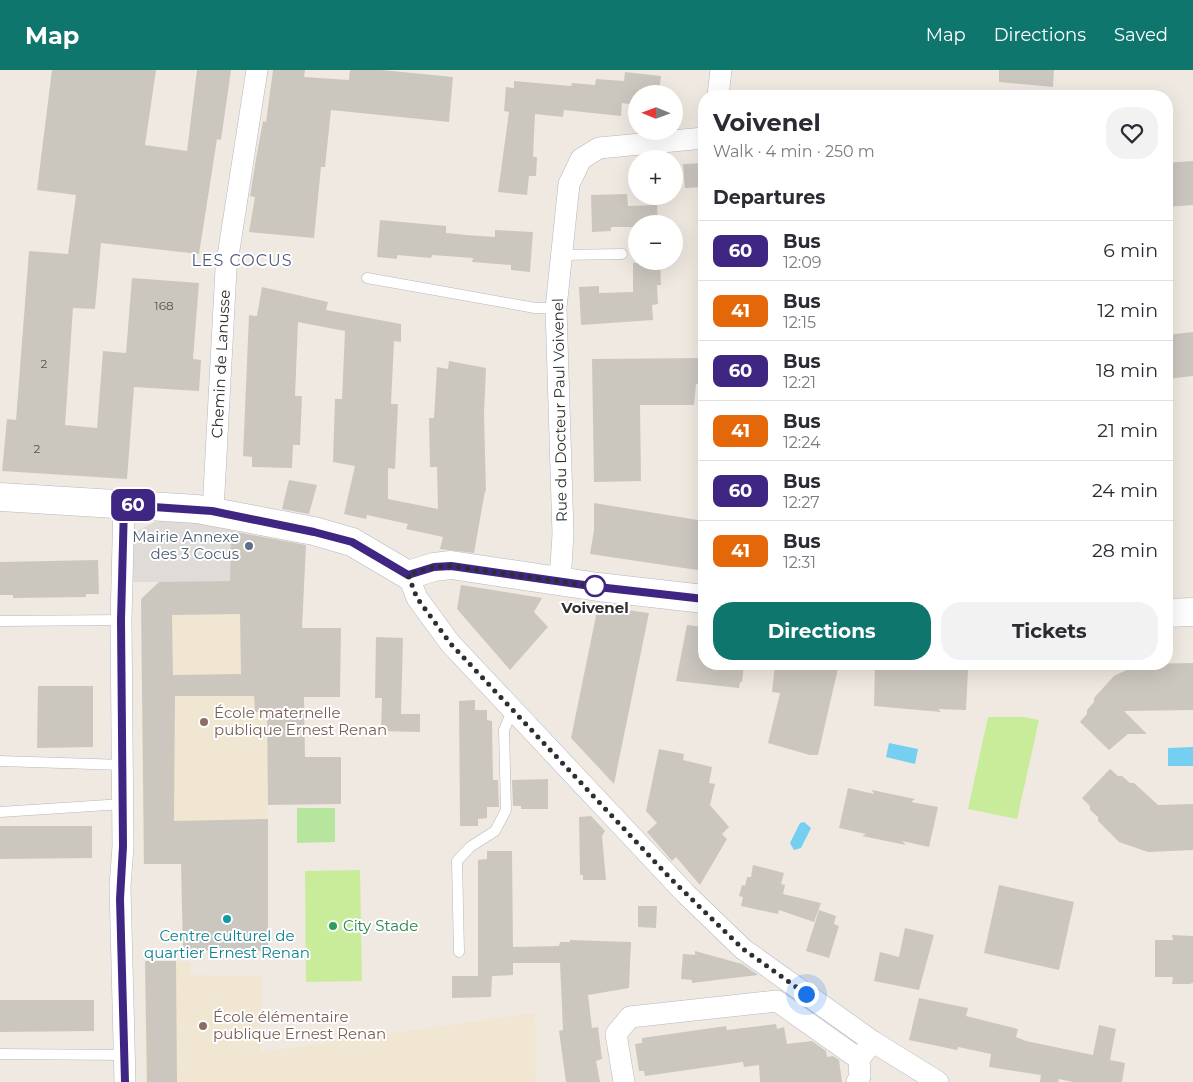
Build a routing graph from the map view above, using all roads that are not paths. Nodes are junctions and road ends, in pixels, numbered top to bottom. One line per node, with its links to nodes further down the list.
1 (257, 70): 11 (street, Chemin de Lanusse)
2 (721, 70): 3 (street)
3 (719, 90)
4 (698, 139): 6 (street, Rue du Docteur Paul Voivenel)
5 (622, 254): 6 (lane)
6 (561, 255): 8 (street, Rue du Docteur Paul Voivenel)
7 (367, 278): 8 (lane)
8 (556, 308): 13 (street, Rue du Docteur Paul Voivenel)
9 (0, 497): 10 (street)
10 (124, 505): 11 (street); 17 (street)
11 (212, 511): 12 (street)
12 (408, 575): 13 (street); 19 (street)
13 (560, 581): 14 (street)
14 (698, 598)
15 (1193, 612): 16 (street)
16 (1173, 613)
17 (121, 620): 18 (lane); 21 (street)
18 (0, 621)
19 (512, 711): 24 (lane); 25 (street)
20 (0, 761): 21 (lane)
21 (123, 765): 22 (street)
22 (123, 804): 23 (lane); 27 (street)
23 (0, 812)
24 (459, 952)
25 (872, 1041): 28 (street); 32 (street)
26 (0, 1054): 27 (lane)
27 (125, 1054): 29 (street)
28 (858, 1059): 30 (street); 31 (street)
29 (125, 1082)
30 (624, 1082)
31 (857, 1082)
32 (938, 1082)

